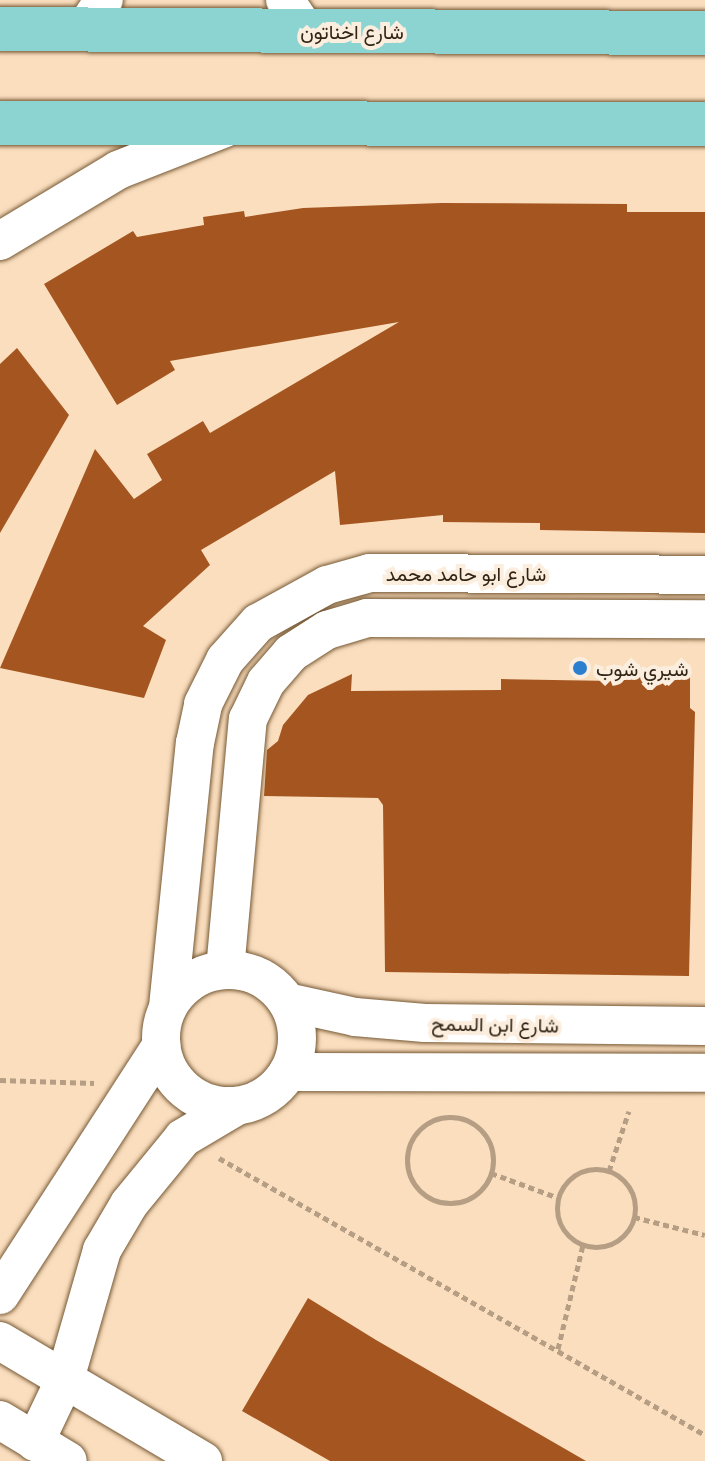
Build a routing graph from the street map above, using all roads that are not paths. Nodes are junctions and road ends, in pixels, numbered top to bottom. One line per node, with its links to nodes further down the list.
1 (96, 13): 2 (main road, شارع اخناتون); 3 (main road, شارع اخناتون)
2 (295, 15): 4 (main road, شارع اخناتون)
3 (0, 29)
4 (705, 33)
5 (258, 120): 6 (main road); 7 (main road); 8 (street)
6 (0, 123)
7 (705, 124)
8 (0, 241)
9 (705, 575): 13 (street, شارع ابو حامد محمد)
10 (705, 619): 11 (street)
11 (225, 970): 12 (street); 13 (street)
12 (287, 1002): 14 (street, شارع ابن السمح); 16 (street)
13 (168, 1007): 15 (street)
14 (705, 1026)
15 (161, 1046): 18 (street); 19 (street)
16 (288, 1072): 17 (street); 18 (street)
17 (705, 1073)
18 (237, 1106): 21 (street)
19 (0, 1295)
20 (0, 1341): 21 (street)
21 (65, 1379): 23 (street); 25 (street)
22 (0, 1420): 23 (street)
23 (35, 1442): 24 (street)
24 (68, 1461)
25 (203, 1461)

